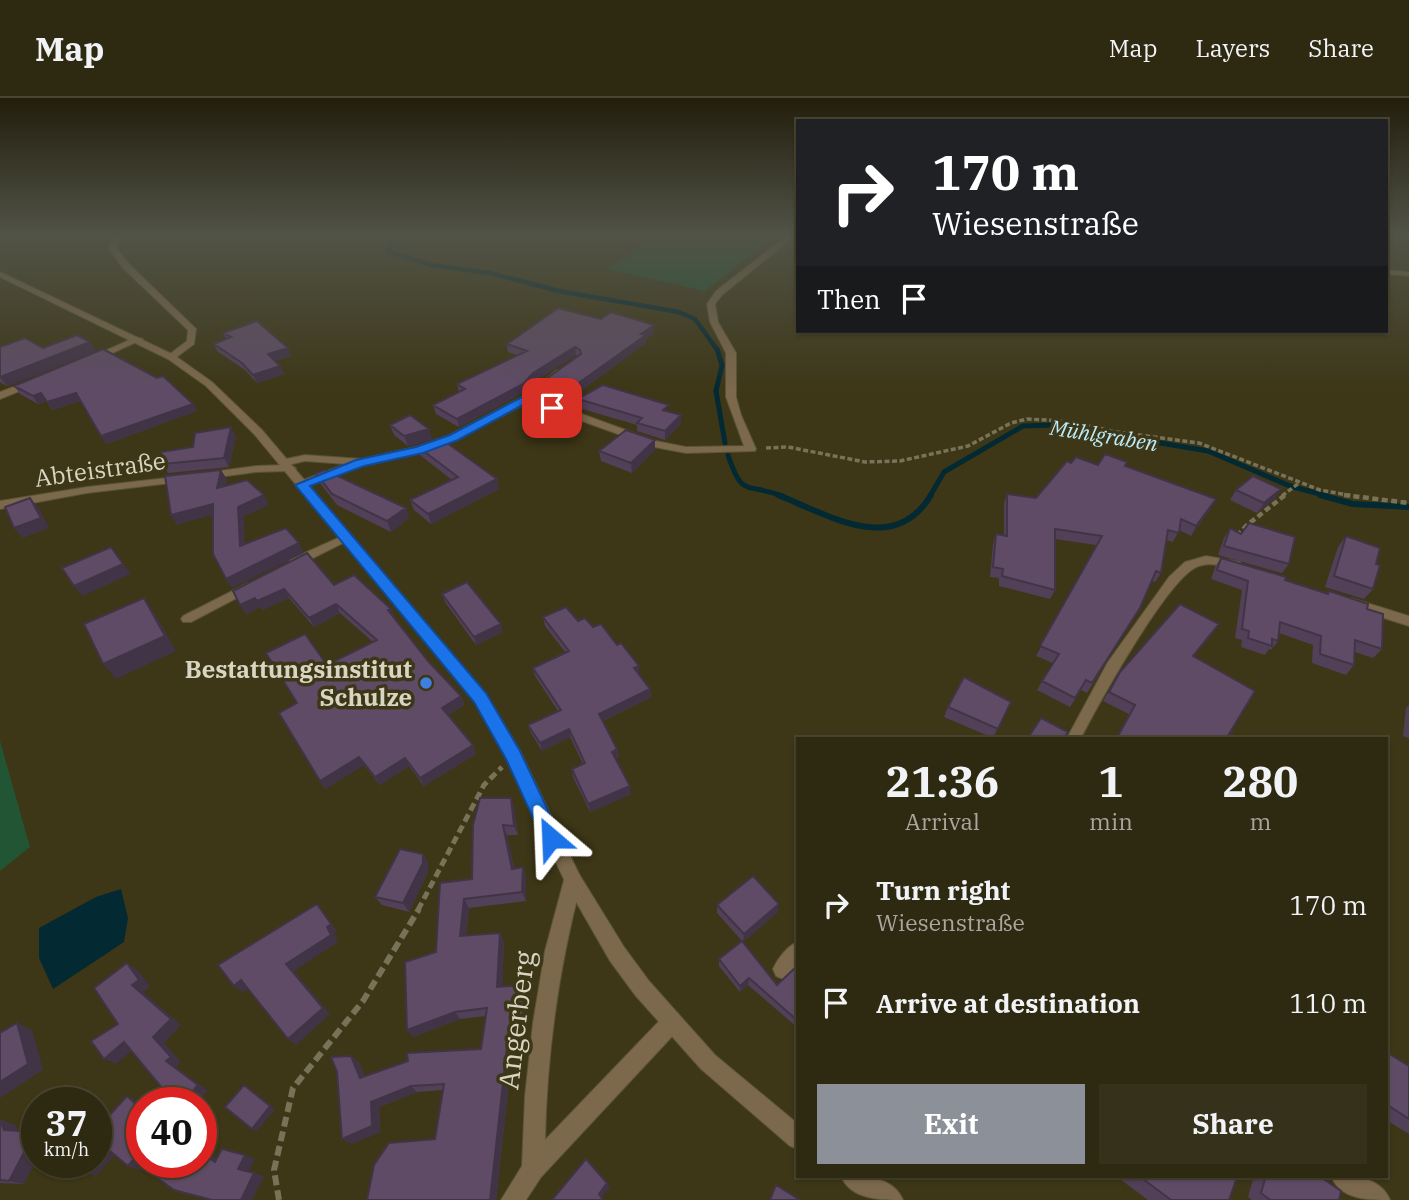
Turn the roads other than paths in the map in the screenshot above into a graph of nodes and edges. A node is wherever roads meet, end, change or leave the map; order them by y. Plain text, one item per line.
1 (27, 286) edge
2 (147, 286) edge
3 (727, 286) edge
4 (139, 339) junction
5 (171, 357) junction
6 (76, 365) edge
7 (566, 366) edge
8 (51, 375) edge
9 (0, 396) edge
10 (528, 398) junction
11 (360, 463) junction
12 (288, 465) junction
13 (302, 485) junction
14 (0, 505) edge
15 (345, 538) junction
16 (1246, 568) edge
17 (282, 569) edge
18 (258, 582) edge
19 (1338, 599) edge
20 (187, 619) dead end
21 (1409, 621) edge
22 (1074, 737) edge
23 (573, 880) junction
24 (796, 953) edge
25 (783, 969) dead end
26 (672, 1021) junction
27 (796, 1136) edge
28 (533, 1169) junction
29 (855, 1178) edge
30 (1345, 1178) edge
31 (879, 1192) edge
32 (512, 1200) edge
33 (1379, 1200) edge

1 - 4 street
2 - 5 street
3 - 10 street
4 - 5 street
4 - 6 street
5 - 12 street
7 - 10 street
8 - 9 street
10 - 11 street
11 - 12 street, Abteistraße
11 - 13 street
12 - 13 street
12 - 14 street, Abteistraße
13 - 15 street
15 - 17 lane
15 - 23 street
16 - 22 street
18 - 20 lane
19 - 21 street
23 - 26 street
23 - 28 street, Angerberg
24 - 25 street
26 - 27 street
26 - 28 street
28 - 32 street
29 - 31 street
30 - 33 street

